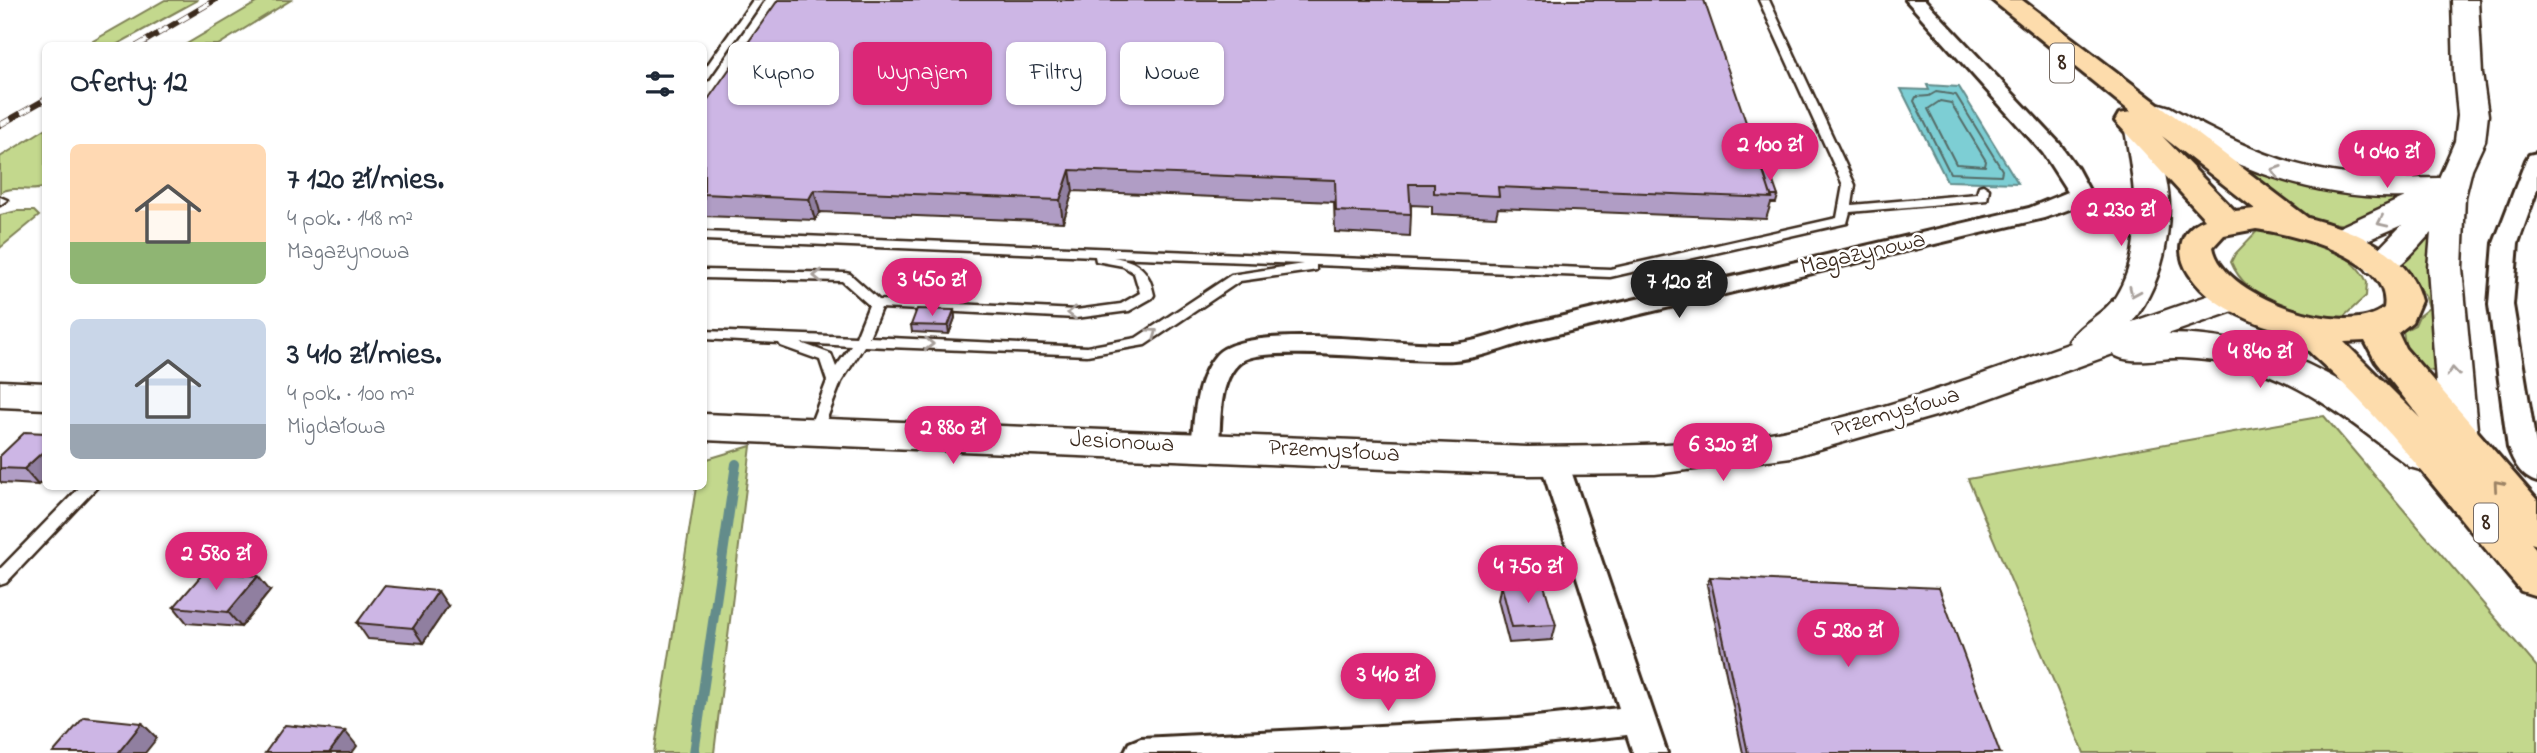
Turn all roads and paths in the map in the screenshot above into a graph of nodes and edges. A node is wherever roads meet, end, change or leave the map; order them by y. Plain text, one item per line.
1 (758, 0) edge
2 (1764, 0) edge
3 (1915, 0) edge
4 (1982, 0) edge
5 (2005, 0) edge
6 (2465, 0) edge
7 (707, 73) edge
8 (2140, 116) junction
9 (2537, 160) edge
10 (2449, 184) junction
11 (1983, 190) dead end
12 (1844, 209) junction
13 (2221, 223) junction
14 (2299, 226) junction
15 (707, 236) edge
16 (2339, 240) junction
17 (1057, 250) junction
18 (1365, 262) junction
19 (2380, 265) junction
20 (707, 274) edge
21 (2236, 298) junction
22 (876, 304) junction
23 (2300, 324) junction
24 (2377, 328) junction
25 (707, 335) edge
26 (772, 337) junction
27 (861, 341) junction
28 (2070, 354) junction
29 (834, 381) junction
30 (0, 394) edge
31 (42, 396) edge
32 (707, 427) edge
33 (815, 431) junction
34 (1205, 446) junction
35 (2448, 453) junction
36 (1554, 462) junction
37 (2537, 472) edge
38 (87, 490) edge
39 (2537, 529) edge
40 (0, 579) edge
41 (2537, 579) edge
42 (1639, 720) junction
43 (1141, 753) edge
44 (1650, 753) edge

1 - 7 lane
2 - 12 lane
3 - 34 street, Magazynowa
4 - 8 highway, 8
5 - 8 highway, 8
6 - 10 street
10 -> 8 street
8 - 13 highway, 8
8 - 14 highway, 8
8 -> 28 street
9 - 37 street
10 -> 16 main road
10 - 19 street
35 -> 10 street
11 - 12 lane
12 - 18 lane
13 - 14 highway, 8
13 - 21 highway, 8
14 - 16 highway, 8
15 - 17 lane
16 - 19 highway, 8
17 - 18 lane
17 -> 22 lane
27 -> 18 lane
19 - 24 highway, 8
22 -> 20 lane
21 - 23 highway, 8
21 - 28 street, Przemysłowa
22 - 27 lane
23 - 24 highway, 8
23 - 35 highway, 8
24 - 35 highway, 8
25 - 26 lane
26 - 27 lane
26 - 29 lane
27 - 29 lane
28 - 35 street
28 - 36 street, Przemysłowa
29 - 33 lane
30 - 31 street
32 - 33 street, Jesionowa
33 - 34 street, Jesionowa
34 - 36 street, Przemysłowa
39 -> 35 highway, 8
35 - 41 highway, 8
36 - 42 street
38 - 40 lane
42 - 43 street
42 - 44 street

